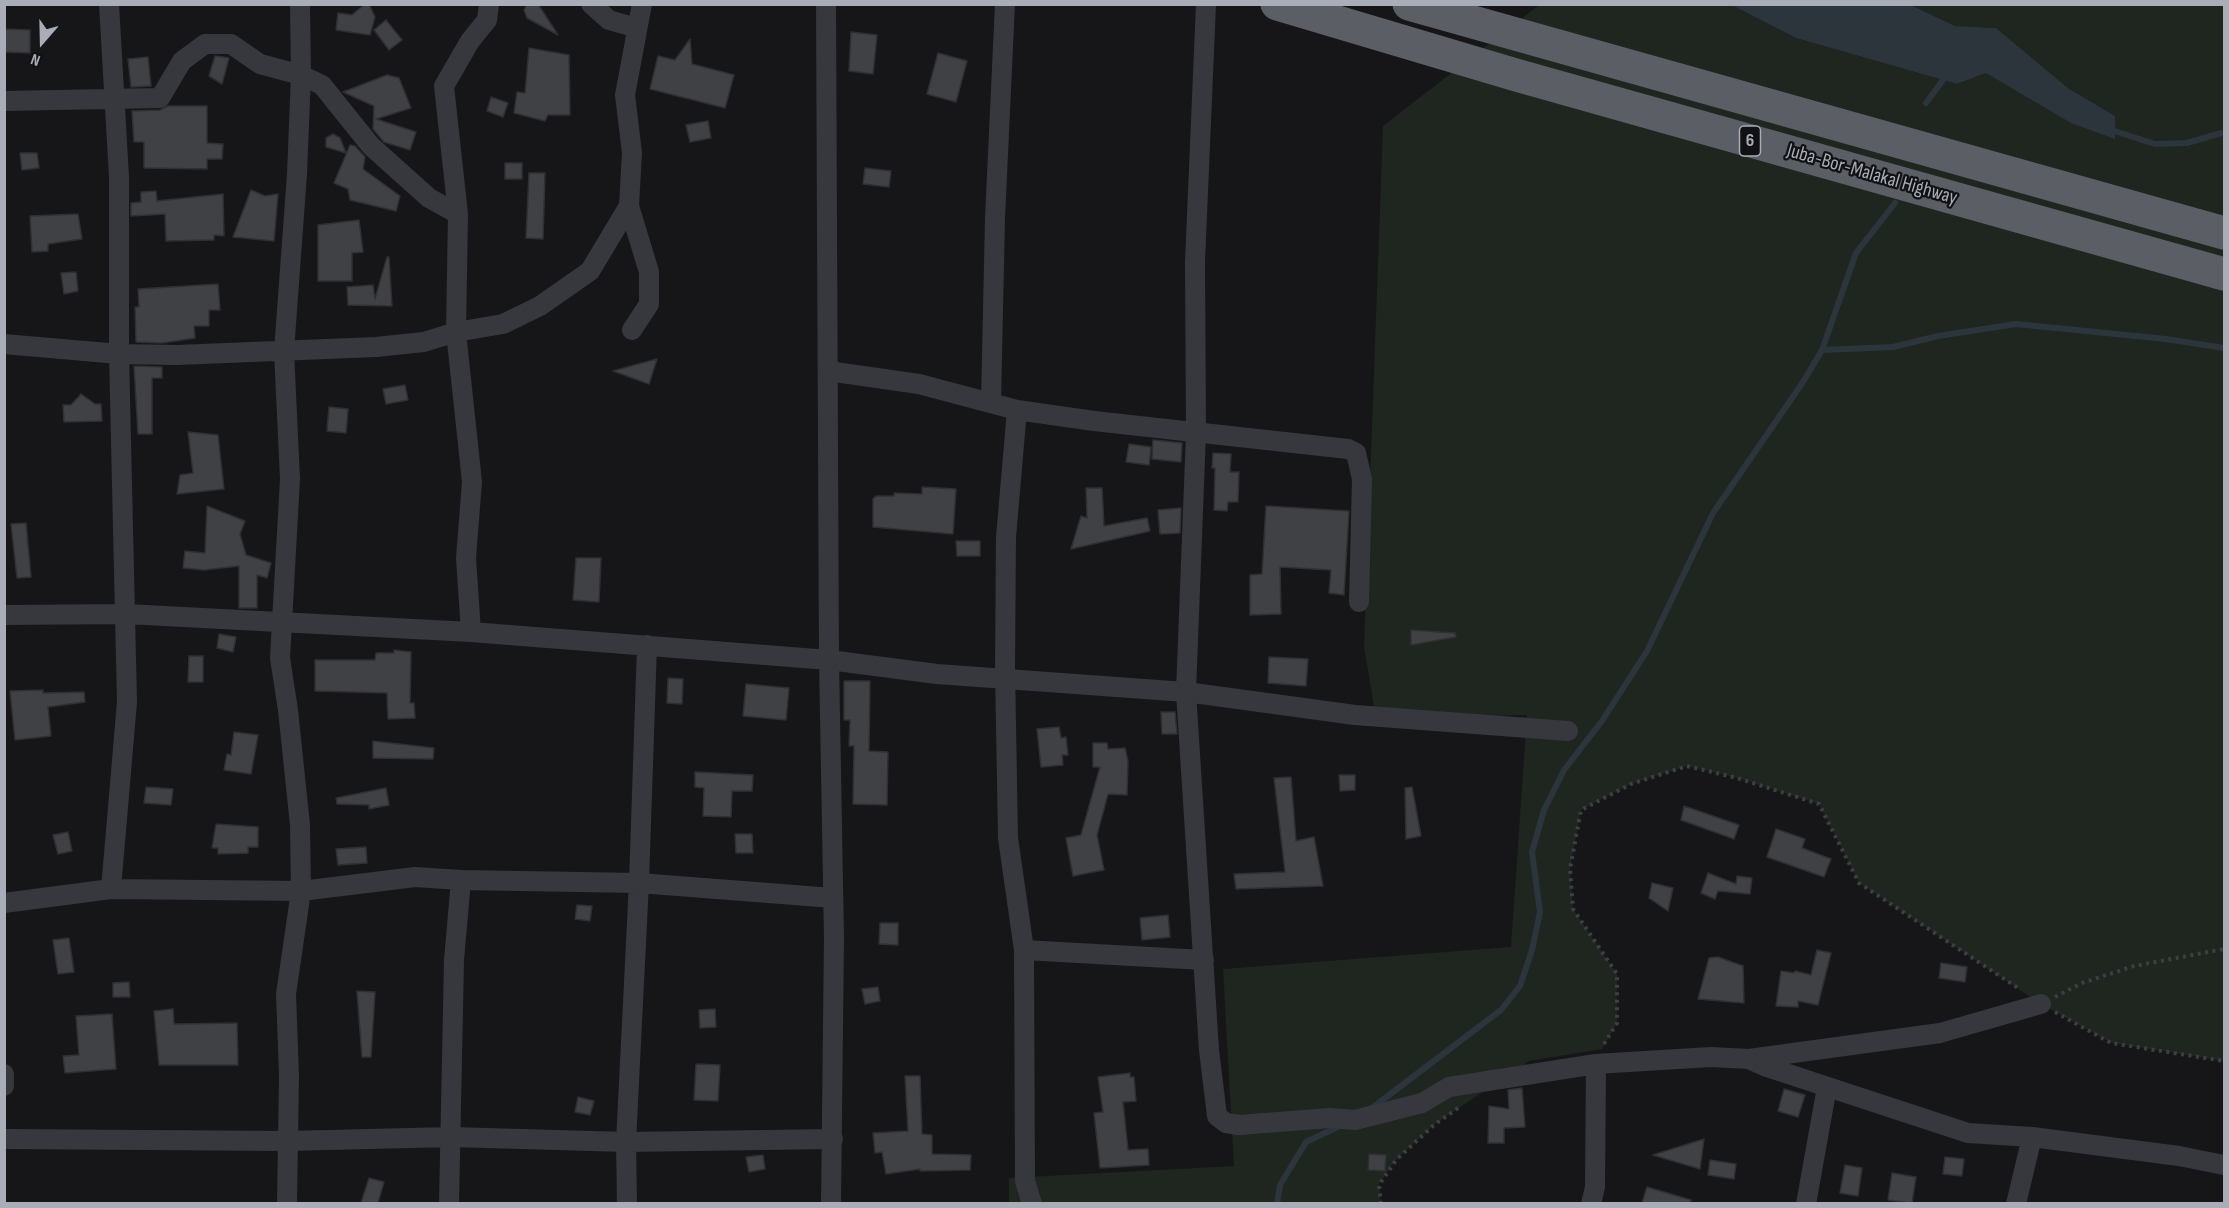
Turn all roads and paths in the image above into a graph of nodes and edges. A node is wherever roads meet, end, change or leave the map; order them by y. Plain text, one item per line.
1 (109, 4) edge
2 (300, 4) edge
3 (489, 4) edge
4 (591, 4) edge
5 (642, 4) edge
6 (826, 4) edge
7 (1005, 4) edge
8 (1206, 4) edge
9 (1277, 4) edge
10 (1409, 4) edge
11 (637, 28) junction
12 (301, 75) junction
13 (4, 101) edge
14 (116, 101) junction
15 (629, 206) junction
16 (458, 214) junction
17 (2224, 233) edge
18 (2224, 274) edge
19 (632, 330) dead end
20 (456, 332) junction
21 (4, 344) edge
22 (284, 351) junction
23 (119, 354) junction
24 (828, 371) junction
25 (991, 402) junction
26 (1017, 410) junction
27 (1196, 433) junction
28 (1359, 602) dead end
29 (126, 614) junction
30 (4, 615) edge
31 (280, 620) junction
32 (471, 632) junction
33 (647, 645) junction
34 (829, 660) junction
35 (1005, 679) junction
36 (1186, 692) junction
37 (1568, 731) dead end
38 (461, 880) junction
39 (639, 883) junction
40 (111, 889) junction
41 (301, 891) junction
42 (833, 898) junction
43 (4, 903) edge
44 (2224, 949) edge
45 (1024, 950) junction
46 (1204, 960) junction
47 (2041, 1004) junction
48 (1599, 1056) junction
49 (1749, 1059) junction
50 (2224, 1061) edge
51 (4, 1074) edge
52 (4, 1086) edge
53 (1827, 1087) junction
54 (1470, 1099) dead end
55 (452, 1137) junction
56 (2032, 1137) junction
57 (4, 1139) edge
58 (833, 1139) junction
59 (287, 1141) junction
60 (626, 1142) junction
61 (2224, 1165) edge
62 (287, 1203) edge
63 (449, 1203) edge
64 (627, 1203) edge
65 (831, 1203) edge
66 (1032, 1203) edge
67 (1382, 1203) edge
68 (1591, 1203) edge
69 (1806, 1203) edge
70 (2016, 1203) edge

1 - 14 street
2 - 12 street
3 - 16 street
4 - 11 street
5 - 11 street
6 - 24 street
7 - 25 street
8 - 27 street
9 - 18 highway, Juba-Bor-Malakal Highway / 6
10 - 17 highway, Juba-Bor-Malakal Highway / 6
11 - 15 street
12 - 14 street
12 - 16 street
12 - 22 street
13 - 14 street
14 - 23 street
15 - 19 street
15 - 20 street
16 - 20 street
20 - 22 street
20 - 32 street
21 - 23 street
22 - 23 street
22 - 31 street
23 - 29 street
24 - 25 street
24 - 34 street
25 - 26 street
26 - 27 street
26 - 35 street
27 - 28 street
27 - 36 street
29 - 30 street
29 - 31 street
29 - 40 street
31 - 32 street
31 - 41 street
32 - 33 street
33 - 34 street
33 - 39 street
34 - 35 street
34 - 42 street
35 - 36 street
35 - 45 street
36 - 37 street
36 - 46 street
38 - 39 street
38 - 41 street
38 - 55 street
39 - 42 street
39 - 60 street
40 - 41 street
40 - 43 street
41 - 59 street
42 - 58 street
44 - 47 path
45 - 46 street
45 - 66 street
46 - 48 street
47 - 48 path
47 - 49 street
47 - 50 path
48 - 49 street
48 - 68 street
49 - 53 street
51 - 52 street
53 - 56 street
53 - 69 street
54 - 67 path
55 - 59 street
55 - 60 street
55 - 63 street
56 - 61 street
56 - 70 street
57 - 59 street
58 - 60 street
58 - 65 street
59 - 62 street
60 - 64 street

